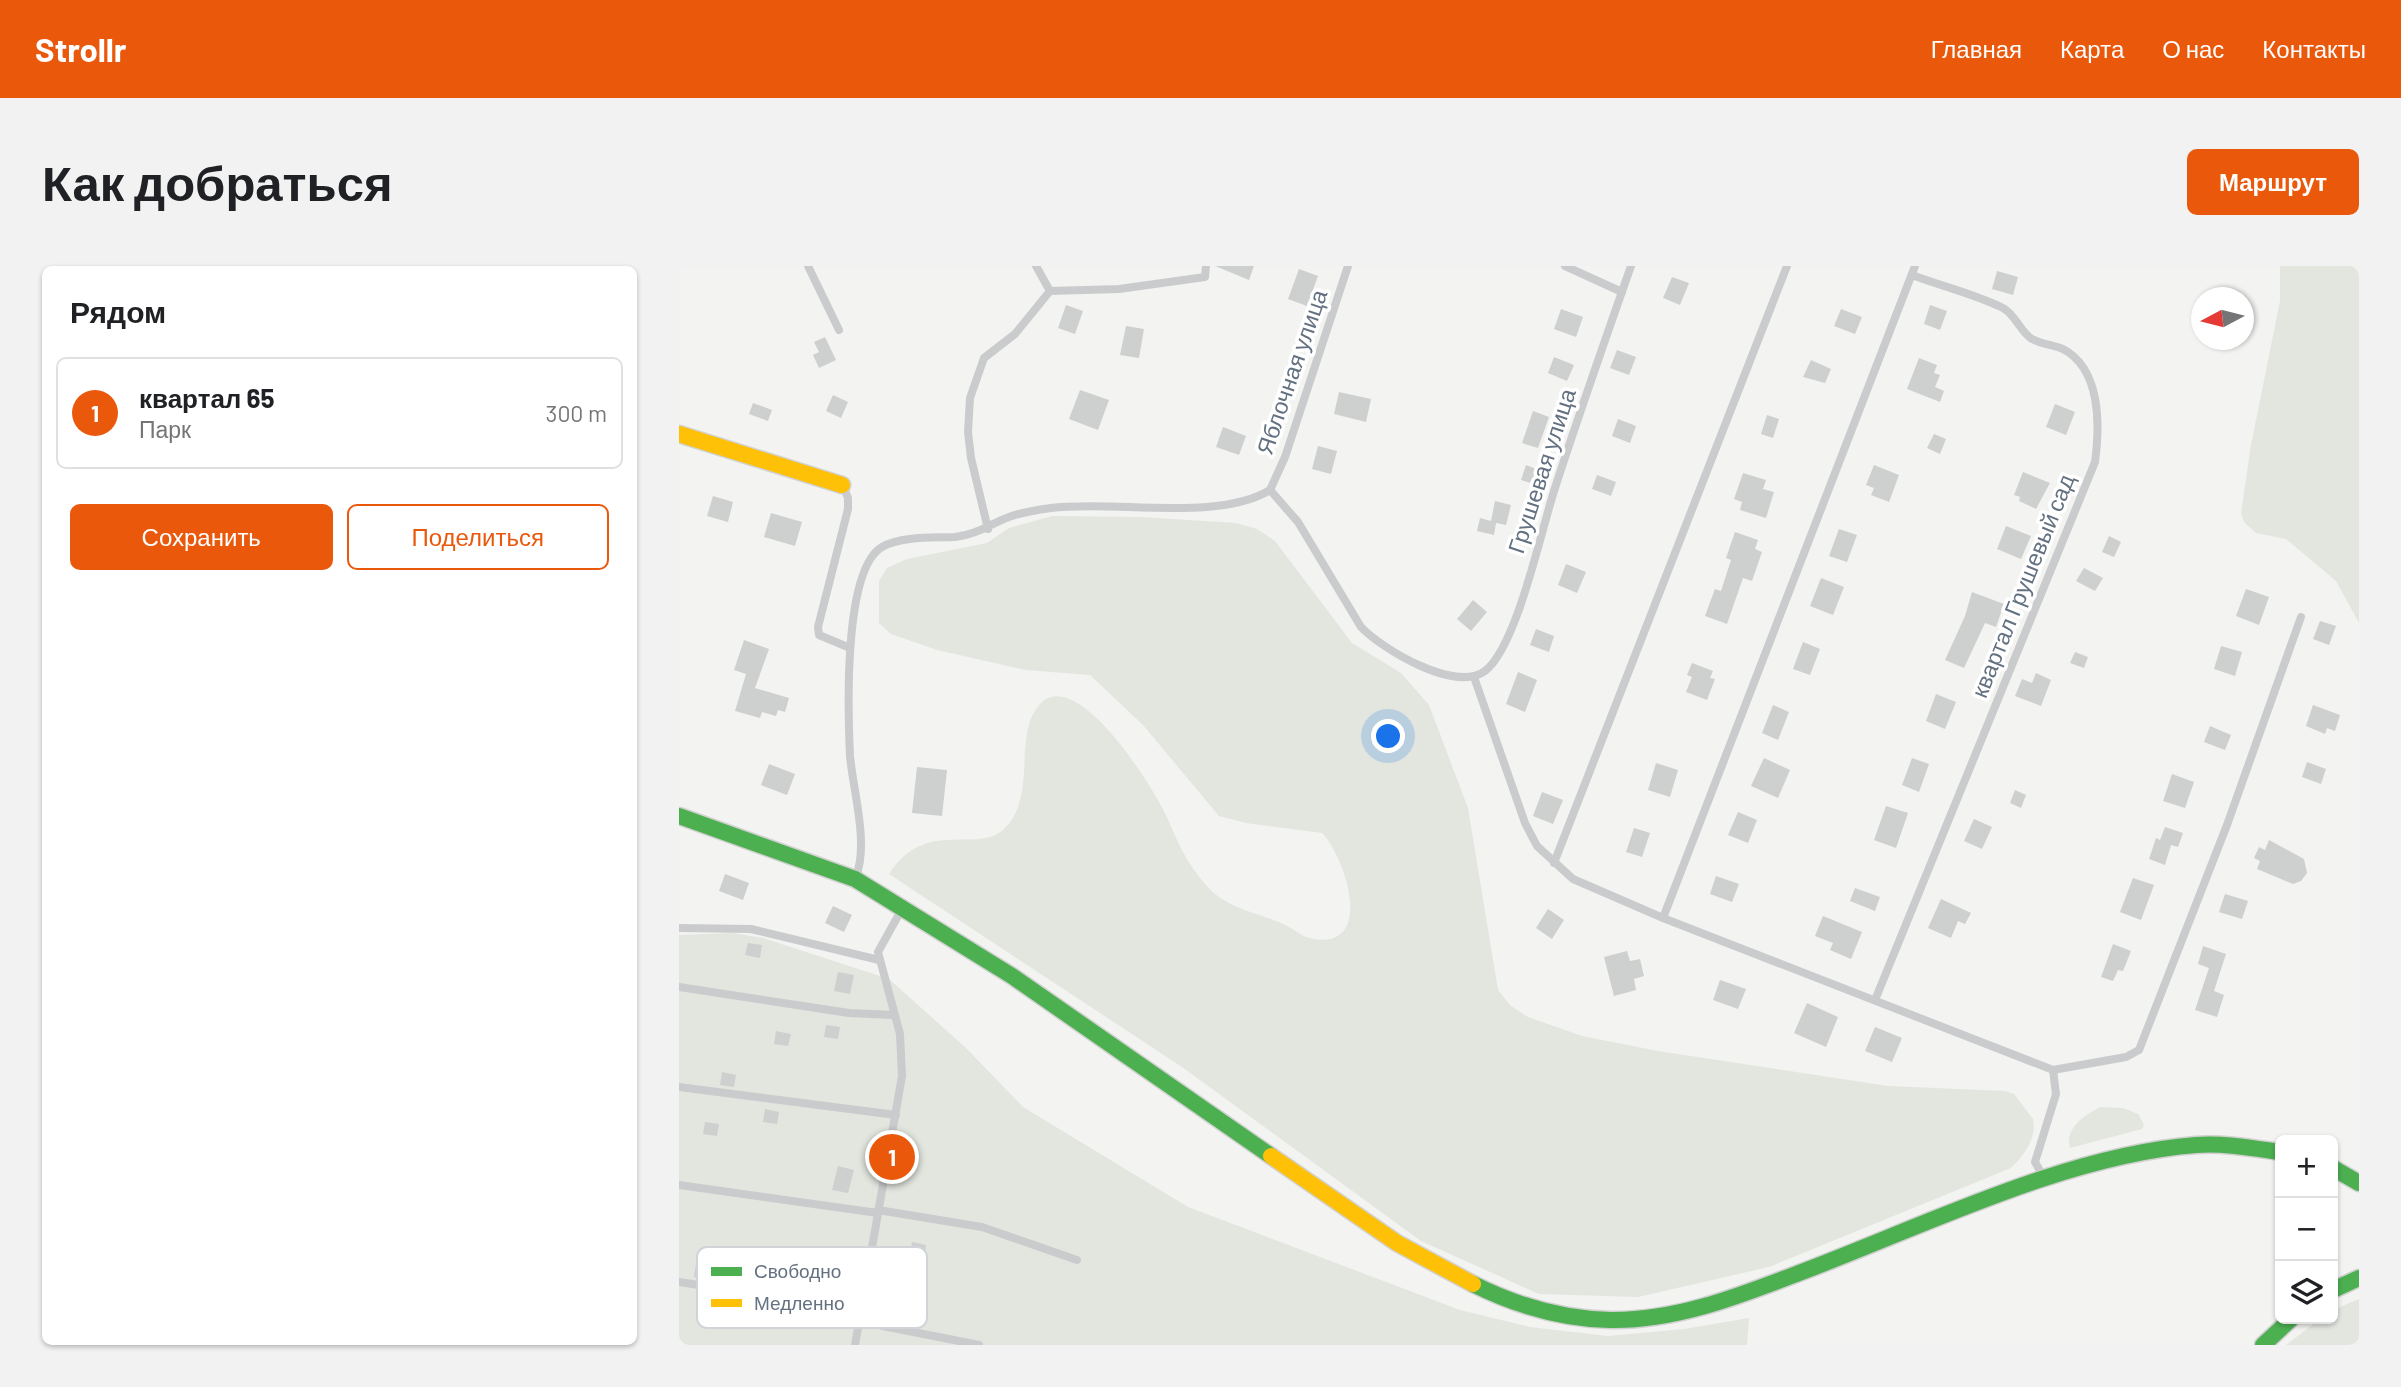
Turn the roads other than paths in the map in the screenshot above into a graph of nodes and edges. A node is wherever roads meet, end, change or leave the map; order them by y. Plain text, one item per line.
1 (808, 266) edge
2 (1036, 266) edge
3 (1206, 266) edge
4 (1348, 266) edge
5 (1565, 266) edge
6 (1631, 266) edge
7 (1787, 266) edge
8 (1913, 271) edge
9 (1050, 291) junction
10 (1622, 292) junction
11 (839, 330) dead end
12 (679, 434) edge
13 (842, 485) joint
14 (1270, 490) junction
15 (988, 529) junction
16 (2301, 617) dead end
17 (850, 648) junction
18 (1474, 677) junction
19 (679, 816) edge
20 (1554, 863) junction
21 (855, 879) junction
22 (903, 906) junction
23 (1663, 918) junction
24 (679, 928) edge
25 (879, 960) junction
26 (679, 986) edge
27 (1875, 1000) junction
28 (894, 1015) junction
29 (2053, 1070) junction
30 (679, 1087) edge
31 (896, 1115) junction
32 (2275, 1151) edge
33 (2338, 1171) edge
34 (2045, 1178) junction
35 (2359, 1183) edge
36 (679, 1185) edge
37 (878, 1211) junction
38 (872, 1247) edge
39 (1077, 1260) dead end
40 (2359, 1278) edge
41 (679, 1282) edge
42 (697, 1285) edge
43 (2338, 1288) edge
44 (2286, 1324) edge
45 (893, 1328) edge
46 (979, 1345) edge
47 (2263, 1345) edge

1 - 11 lane
2 - 9 lane
3 - 9 lane
4 - 14 lane, Яблочная улица
5 - 10 lane
6 - 10 lane, Грушевая улица
7 - 20 lane
8 - 23 lane, квартал Грушевый сад
8 - 27 lane, квартал Грушевый сад
9 - 15 lane
10 - 18 lane, Грушевая улица
12 - 13 street
13 - 17 lane
14 - 15 lane
14 - 18 lane
15 - 17 lane
16 - 29 lane
17 - 21 lane
18 - 20 lane
19 - 21 street
20 - 23 lane
21 - 22 street
22 - 25 lane
22 - 34 street
23 - 27 lane
24 - 25 lane
25 - 28 lane
26 - 28 lane
27 - 29 lane
28 - 31 lane
29 - 34 lane
30 - 31 lane
31 - 37 lane
32 - 34 street
33 - 35 street
36 - 37 lane
37 - 38 lane
37 - 39 lane
40 - 43 street
41 - 42 lane
44 - 47 street
45 - 46 lane

